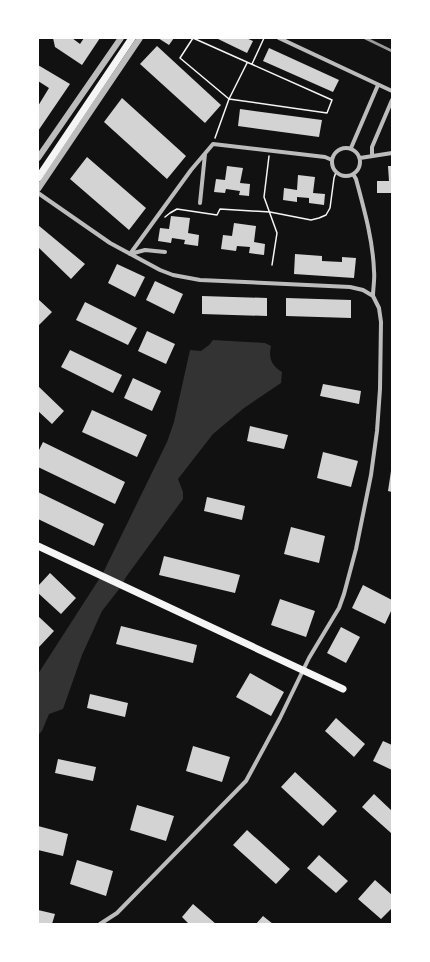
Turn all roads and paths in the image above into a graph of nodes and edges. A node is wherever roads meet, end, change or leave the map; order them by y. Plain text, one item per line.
1 (121, 38) edge
2 (127, 38) edge
3 (132, 38) edge
4 (140, 38) edge
5 (264, 38) edge
6 (279, 38) edge
7 (247, 62) junction
8 (252, 64) junction
9 (378, 85) junction
10 (392, 91) edge
11 (230, 99) junction
12 (392, 100) edge
13 (56, 132) junction
14 (70, 142) junction
15 (213, 144) junction
16 (351, 148) junction
17 (270, 150) junction
18 (392, 153) edge
19 (205, 154) junction
20 (372, 156) junction
21 (38, 158) edge
22 (360, 158) junction
23 (332, 160) junction
24 (38, 171) edge
25 (336, 172) junction
26 (353, 174) junction
27 (38, 178) edge
28 (38, 189) edge
29 (38, 193) edge
30 (200, 203) dead end
31 (270, 212) junction
32 (165, 217) dead end
33 (165, 252) dead end
34 (130, 254) junction
35 (272, 265) dead end
36 (373, 296) junction
37 (38, 546) edge
38 (304, 670) junction
39 (343, 689) dead end
40 (100, 924) edge

1 - 13 street
2 - 24 main road
3 - 27 main road
4 - 14 street
5 - 8 path
6 - 9 street
7 - 8 path
7 - 11 path
7 - 11 path
8 - 11 path
9 - 10 street
9 - 16 street
11 - 15 path
12 - 20 street
13 - 14 street
13 - 21 street
14 - 28 street
15 - 17 street
15 - 19 street
16 - 22 street
16 - 23 street
17 - 23 street
17 - 31 path
18 - 20 street
19 - 30 street
19 - 34 street
20 - 22 street
22 - 26 street
23 - 25 street
25 - 26 street
25 - 31 path
26 - 36 street
29 - 34 street
31 - 32 path
31 - 35 path
33 - 34 street
34 - 36 street
36 - 38 street
37 - 38 main road
38 - 39 main road
38 - 40 street

